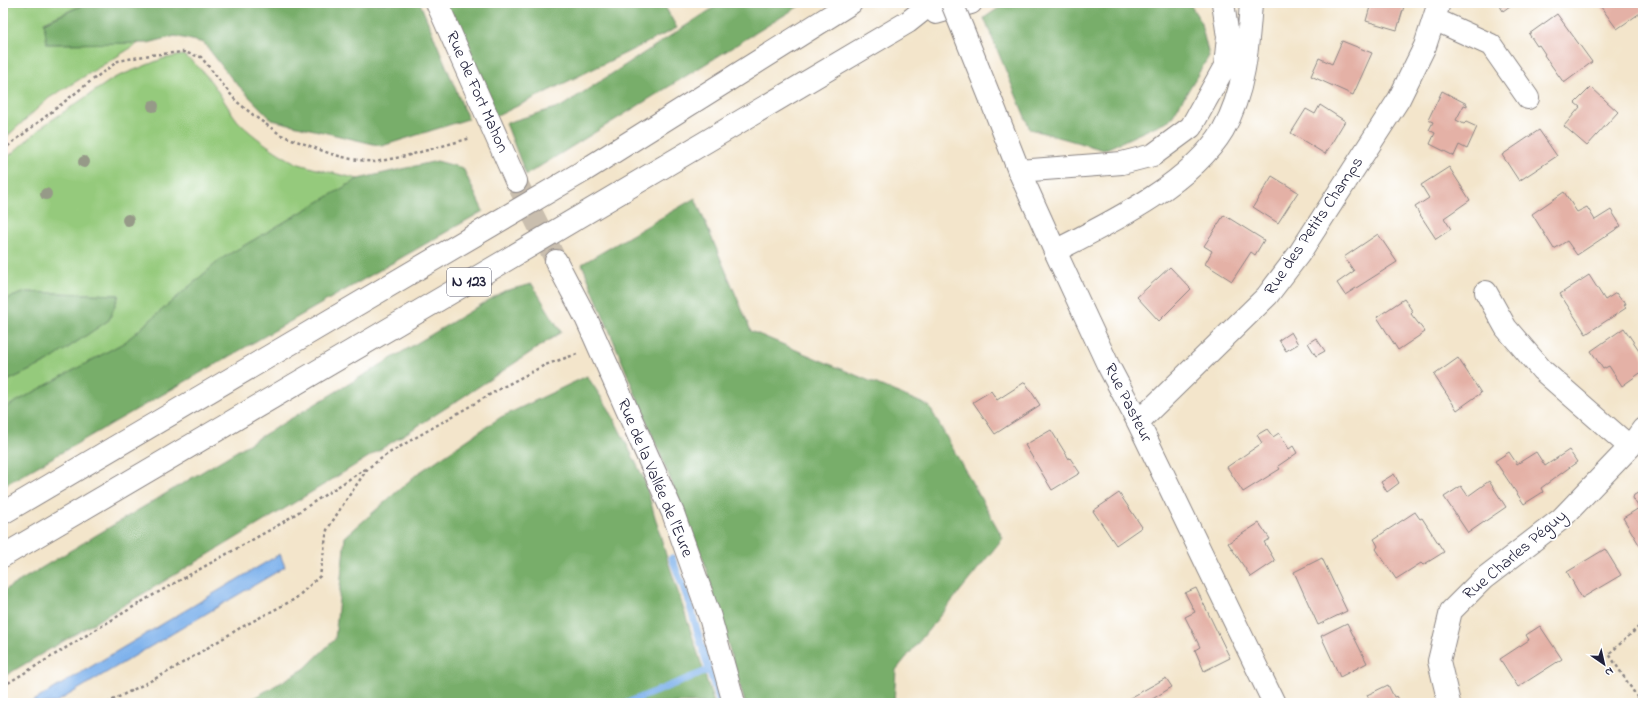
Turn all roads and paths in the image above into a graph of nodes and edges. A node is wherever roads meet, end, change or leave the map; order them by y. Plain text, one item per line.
1 (437, 3) edge
2 (851, 3) edge
3 (932, 3) edge
4 (952, 3) edge
5 (971, 3) edge
6 (1223, 3) edge
7 (1251, 3) edge
8 (1436, 11) edge
9 (908, 22) junction
10 (1528, 98) dead end
11 (475, 137) dead end
12 (3, 150) edge
13 (1019, 171) junction
14 (516, 181) tunnel mouth
15 (1055, 251) junction
16 (556, 260) tunnel mouth
17 (1486, 292) dead end
18 (601, 350) junction
19 (1138, 422) junction
20 (1643, 429) edge
21 (1630, 447) junction
22 (389, 453) junction
23 (3, 513) edge
24 (3, 556) edge
25 (1643, 623) edge
26 (3, 686) edge
27 (107, 703) edge
28 (734, 703) edge
29 (1274, 703) edge
30 (1449, 703) edge
31 (1641, 703) edge

1 - 14 main road, Rue de Fort Mahon
2 - 23 main road, N 123
3 - 9 main road, N 123
4 - 13 main road, Rue Pasteur, bridge
5 - 9 main road
6 - 13 main road
7 - 15 main road
8 - 10 main road, Rue des Petits Champs
8 - 19 main road, Rue des Petits Champs
9 - 24 main road, N 123
11 - 12 path
13 - 15 main road, Rue Pasteur
15 - 19 main road, Rue Pasteur
16 - 18 main road, Rue de la Vallée de l'Eure
17 - 21 main road
18 - 22 path
18 - 28 main road, Rue de la Vallée de l'Eure
19 - 29 main road, Rue Pasteur
20 - 21 main road, Rue Charles Péguy
21 - 30 main road, Rue Charles Péguy
22 - 26 path
22 - 27 path
25 - 31 path

